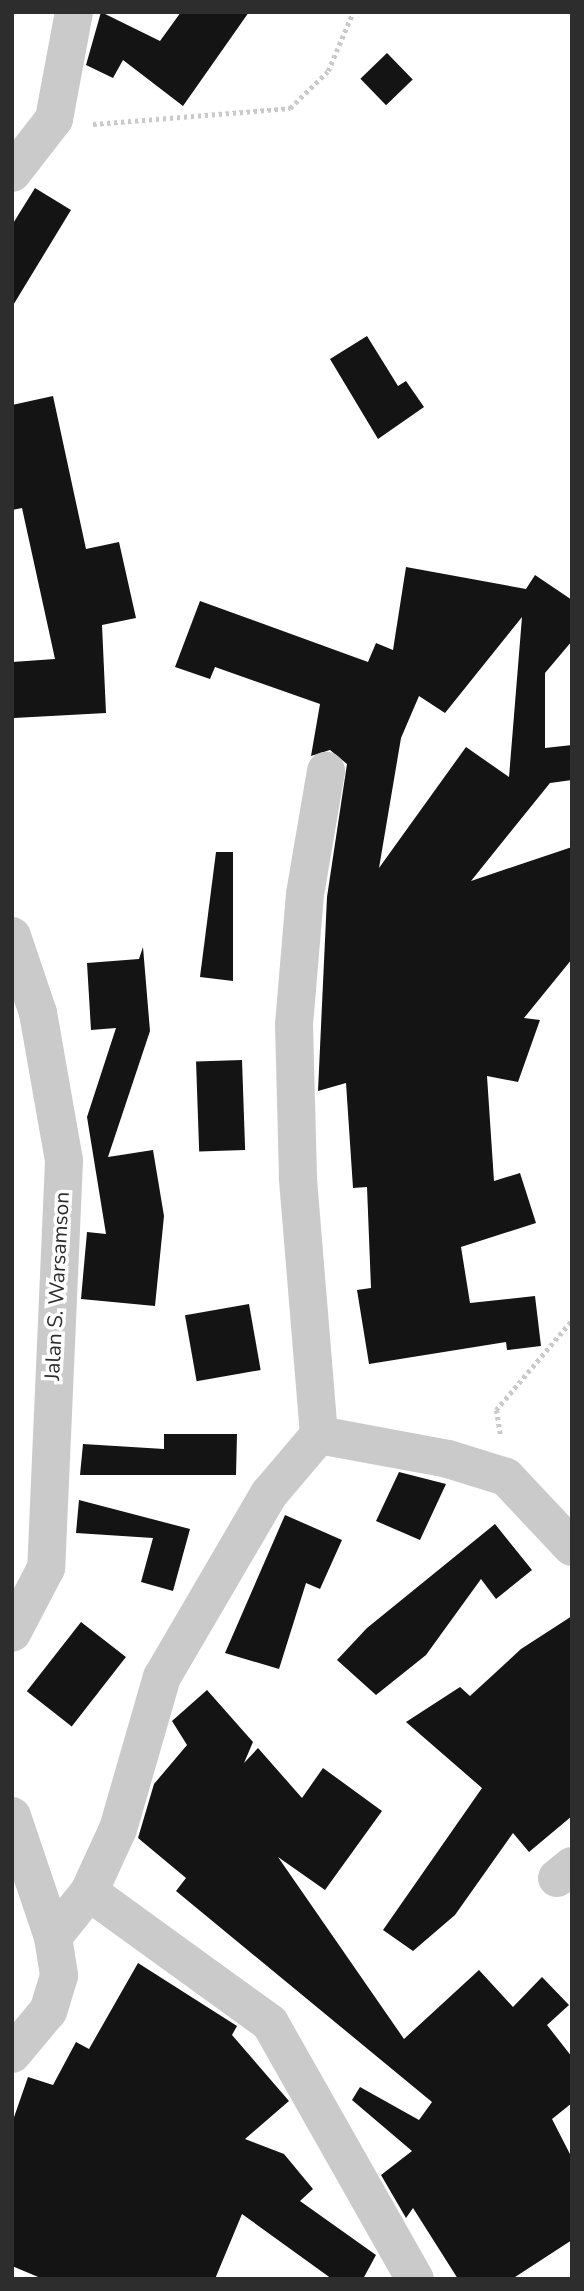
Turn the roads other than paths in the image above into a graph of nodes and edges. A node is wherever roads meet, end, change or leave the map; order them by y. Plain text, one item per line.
1 (74, 12) edge
2 (12, 173) edge
3 (326, 771) dead end
4 (12, 936) edge
5 (319, 1434) junction
6 (572, 1547) edge
7 (12, 1633) edge
8 (12, 1816) edge
9 (89, 1892) junction
10 (53, 1937) junction
11 (12, 2053) edge
12 (415, 2279) edge

1 - 2 street
3 - 5 street
4 - 7 street, Jalan S. Warsamson
5 - 6 street
5 - 9 street
8 - 10 street
9 - 10 street
9 - 12 street
10 - 11 street

